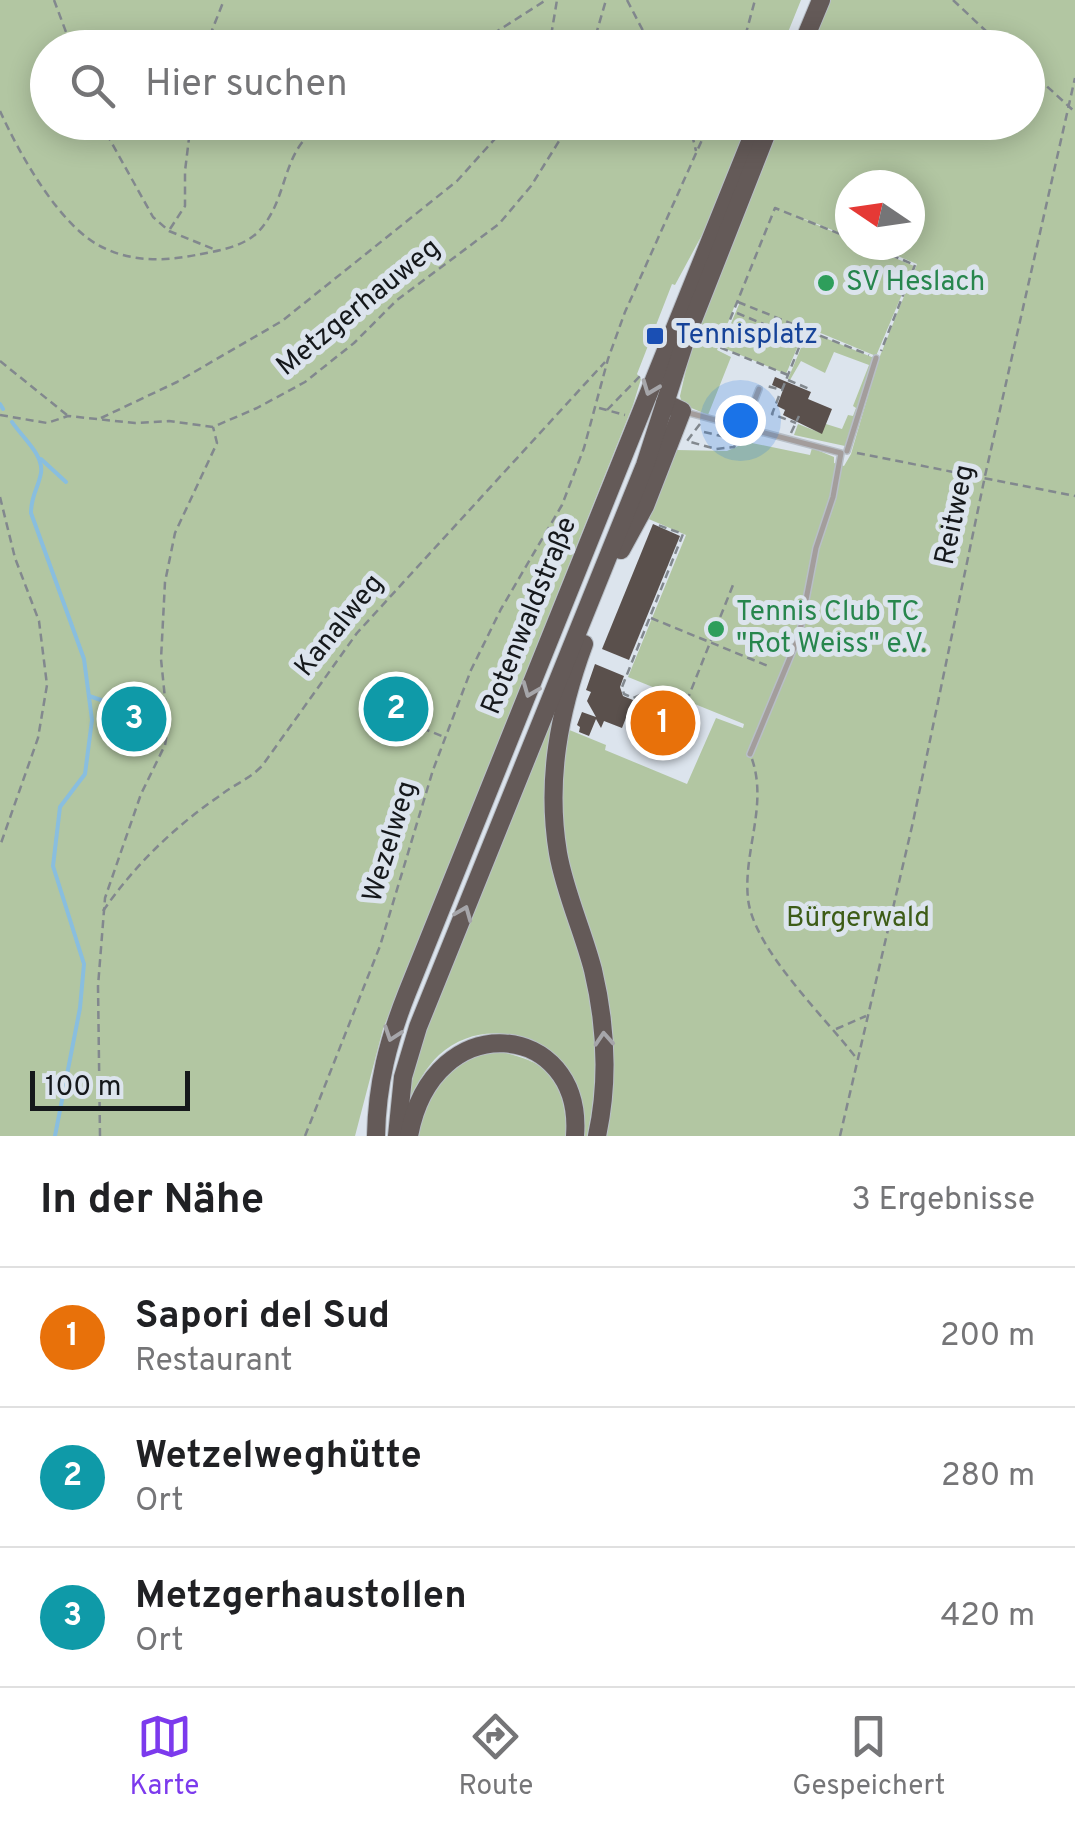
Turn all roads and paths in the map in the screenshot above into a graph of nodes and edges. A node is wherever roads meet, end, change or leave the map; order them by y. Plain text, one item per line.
1 (54, 0) edge
2 (224, 0) edge
3 (546, 0) edge
4 (556, 0) edge
5 (606, 0) edge
6 (627, 0) edge
7 (756, 0) edge
8 (810, 0) edge
9 (820, 0) edge
10 (953, 0) edge
11 (65, 30) edge
12 (213, 30) edge
13 (499, 30) edge
14 (551, 30) edge
15 (597, 30) edge
16 (643, 30) edge
17 (747, 30) edge
18 (798, 30) edge
19 (808, 30) edge
20 (985, 30) edge
21 (1075, 78) edge
22 (1045, 85) edge
23 (1068, 106) junction
24 (0, 111) edge
25 (1075, 112) edge
26 (110, 140) edge
27 (190, 140) edge
28 (304, 140) edge
29 (494, 140) edge
30 (560, 140) edge
31 (693, 140) edge
32 (702, 140) edge
33 (751, 140) edge
34 (764, 140) edge
35 (696, 152) junction
36 (169, 230) junction
37 (835, 232) edge
38 (217, 251) junction
39 (904, 260) edge
40 (738, 301) junction
41 (734, 312) junction
42 (806, 330) junction
43 (802, 340) junction
44 (876, 358) junction
45 (608, 359) junction
46 (0, 360) edge
47 (787, 377) junction
48 (637, 380) dead end
49 (762, 390) joint
50 (812, 390) dead end
51 (780, 393) junction
52 (673, 407) junction
53 (597, 408) junction
54 (607, 410) junction
55 (0, 415) edge
56 (68, 416) junction
57 (626, 416) dead end
58 (799, 416) dead end
59 (702, 418) junction
60 (98, 420) junction
61 (796, 423) junction
62 (213, 428) junction
63 (744, 430) junction
64 (704, 432) dead end
65 (789, 438) junction
66 (740, 440) junction
67 (847, 451) joint
68 (985, 476) junction
69 (1075, 496) edge
70 (0, 497) edge
71 (626, 511) junction
72 (655, 524) dead end
73 (621, 550) junction
74 (733, 585) dead end
75 (650, 618) junction
76 (710, 642) junction
77 (768, 666) dead end
78 (653, 696) junction
79 (667, 702) junction
80 (632, 706) dead end
81 (137, 708) dead end
82 (166, 708) junction
83 (684, 708) junction
84 (647, 712) junction
85 (664, 712) dead end
86 (680, 718) dead end
87 (422, 728) dead end
88 (445, 738) junction
89 (634, 743) dead end
90 (750, 754) joint
91 (0, 846) edge
92 (103, 912) junction
93 (866, 1016) junction
94 (835, 1030) junction
95 (858, 1060) junction
96 (378, 1086) junction
97 (100, 1136) edge
98 (304, 1136) edge
99 (363, 1136) edge
100 (376, 1136) edge
101 (397, 1136) edge
102 (409, 1136) edge
103 (575, 1136) edge
104 (596, 1136) edge
105 (840, 1136) edge

1 - 11 path
2 - 12 path
3 - 13 path
4 - 14 path
5 - 15 path
6 - 16 path
7 - 17 path
8 - 18 highway
9 - 19 highway
10 - 20 path
21 - 23 path, Reitweg
22 - 23 path
23 - 25 path
23 - 68 path, Reitweg
24 - 38 path
26 - 36 path
27 - 36 path
28 - 38 path
29 - 60 path
30 - 62 path, Metzgerhauweg
31 - 35 path
32 - 35 path, Wezelweg
33 -> 96 highway, Rotenwaldstraße
34 - 52 highway, Rotenwaldstraße
35 - 45 path, Wezelweg
36 - 38 path
37 - 40 path
39 - 44 path
40 - 41 path
40 - 42 path
41 - 43 path
41 - 47 path
42 - 43 path
42 - 44 path
43 - 47 path
44 - 67 lane
45 - 53 path, Wezelweg
45 - 92 path, Kanalweg
46 - 56 path
47 - 50 path
47 - 51 path
48 - 54 path
49 - 51 path
49 - 63 lane
51 - 61 path
52 - 59 lane
52 - 71 highway, Rotenwaldstraße
52 - 73 highway, Rotenwaldstraße
53 - 54 path
53 - 88 path, Wezelweg
54 - 57 path
55 - 56 path
56 - 60 path
58 - 61 path
59 - 63 lane
59 - 66 path
60 - 62 path
61 - 65 path
62 - 82 path
63 - 65 lane
63 - 66 path
64 - 66 path
65 - 90 lane
67 - 68 path
68 - 69 path
68 - 93 path, Reitweg
70 - 91 path
71 - 73 highway
101 -> 71 highway, Rotenwaldstraße
72 - 75 path
104 -> 73 highway
74 - 76 path
75 - 76 path
75 - 78 path
76 - 77 path
76 - 83 path
78 - 79 path
78 - 84 path
79 - 83 path
79 - 85 path
80 - 84 path
81 - 82 path
82 - 92 path
83 - 86 path
84 - 89 path
87 - 88 path
88 - 98 path, Wezelweg
90 - 94 path
92 - 97 path
93 - 94 path
93 - 95 path, Reitweg
94 - 95 path
95 - 105 path, Reitweg
96 - 99 highway
96 - 100 highway, Rotenwaldstraße
102 - 103 highway

